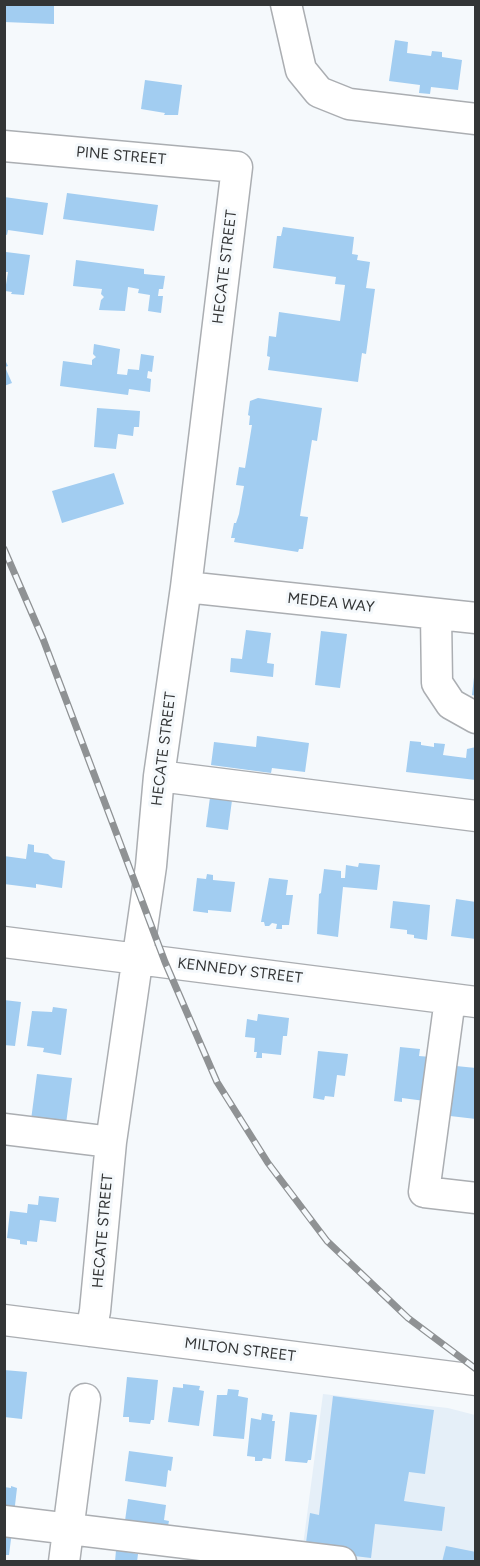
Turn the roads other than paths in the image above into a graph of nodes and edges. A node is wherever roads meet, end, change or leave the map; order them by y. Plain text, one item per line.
1 (286, 4) edge
2 (473, 115) edge
3 (4, 146) edge
4 (237, 167) joint
5 (186, 587) junction
6 (436, 615) junction
7 (476, 618) edge
8 (476, 718) edge
9 (159, 776) junction
10 (476, 816) edge
11 (4, 942) edge
12 (138, 959) junction
13 (463, 1000) edge
14 (4, 1129) edge
15 (111, 1142) junction
16 (476, 1198) edge
17 (4, 1320) edge
18 (91, 1331) junction
19 (476, 1380) edge
20 (85, 1399) dead end
21 (4, 1521) edge
22 (69, 1529) junction
23 (64, 1562) edge
24 (341, 1562) edge

1 - 2 street
3 - 4 street, PINE STREET
4 - 5 street, HECATE STREET
5 - 6 street, MEDEA WAY
5 - 9 street, HECATE STREET
6 - 7 street, MEDEA WAY
6 - 8 street
9 - 10 street
9 - 12 street, HECATE STREET
11 - 12 street, KENNEDY STREET
12 - 13 street, KENNEDY STREET
12 - 15 street, HECATE STREET
13 - 16 street
14 - 15 street
15 - 18 street, HECATE STREET
17 - 18 street, MILTON STREET
18 - 19 street, MILTON STREET
20 - 22 street
21 - 22 street
22 - 23 street
22 - 24 street

